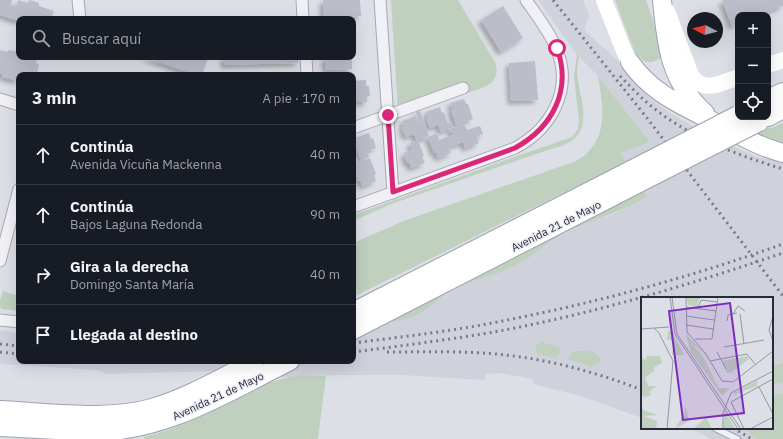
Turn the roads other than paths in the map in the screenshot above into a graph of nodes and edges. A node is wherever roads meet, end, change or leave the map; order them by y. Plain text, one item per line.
1 (78, 0) edge
2 (302, 0) edge
3 (380, 0) edge
4 (526, 0) edge
5 (604, 0) edge
6 (662, 0) edge
7 (80, 16) edge
8 (303, 16) edge
9 (306, 60) edge
10 (783, 60) edge
11 (630, 62) joint
12 (771, 64) edge
13 (307, 72) edge
14 (735, 78) edge
15 (463, 88) dead end
16 (783, 92) edge
17 (771, 98) edge
18 (0, 99) edge
19 (16, 104) edge
20 (783, 109) edge
21 (388, 115) junction
22 (771, 116) edge
23 (735, 117) edge
24 (763, 120) edge
25 (717, 123) junction
26 (356, 127) edge
27 (783, 153) edge
28 (635, 177) junction
29 (393, 192) junction
30 (16, 198) edge
31 (356, 206) edge
32 (4, 232) edge
33 (0, 260) edge
34 (356, 311) edge
35 (0, 320) edge
36 (16, 322) edge
37 (361, 326) edge
38 (276, 364) edge
39 (258, 368) edge
40 (0, 410) edge
41 (0, 427) edge
42 (717, 429) edge
43 (123, 434) edge
44 (100, 435) edge
45 (737, 439) edge

1 - 7 street
2 - 8 street
3 - 21 street
4 - 29 street
5 - 11 main road
6 - 14 main road
6 - 25 main road
9 - 13 street
10 - 12 main road
11 - 25 main road
15 - 21 street
16 - 17 main road
18 - 19 street
20 - 22 main road, Avenida 21 de Mayo
21 - 26 street
21 - 29 street
23 - 28 main road, Avenida 21 de Mayo, bridge
24 - 28 main road, Avenida 21 de Mayo, bridge
25 - 27 main road
28 - 34 main road, Avenida 21 de Mayo
28 - 37 main road, Avenida 21 de Mayo
29 - 31 street
30 - 32 street
32 - 33 street
35 - 36 street
38 - 39 main road, Avenida 21 de Mayo
39 - 40 main road, Avenida 21 de Mayo
39 - 43 main road, Avenida 21 de Mayo
41 - 44 main road, Avenida 21 de Mayo
42 - 45 lane
43 - 44 main road, Avenida 21 de Mayo

